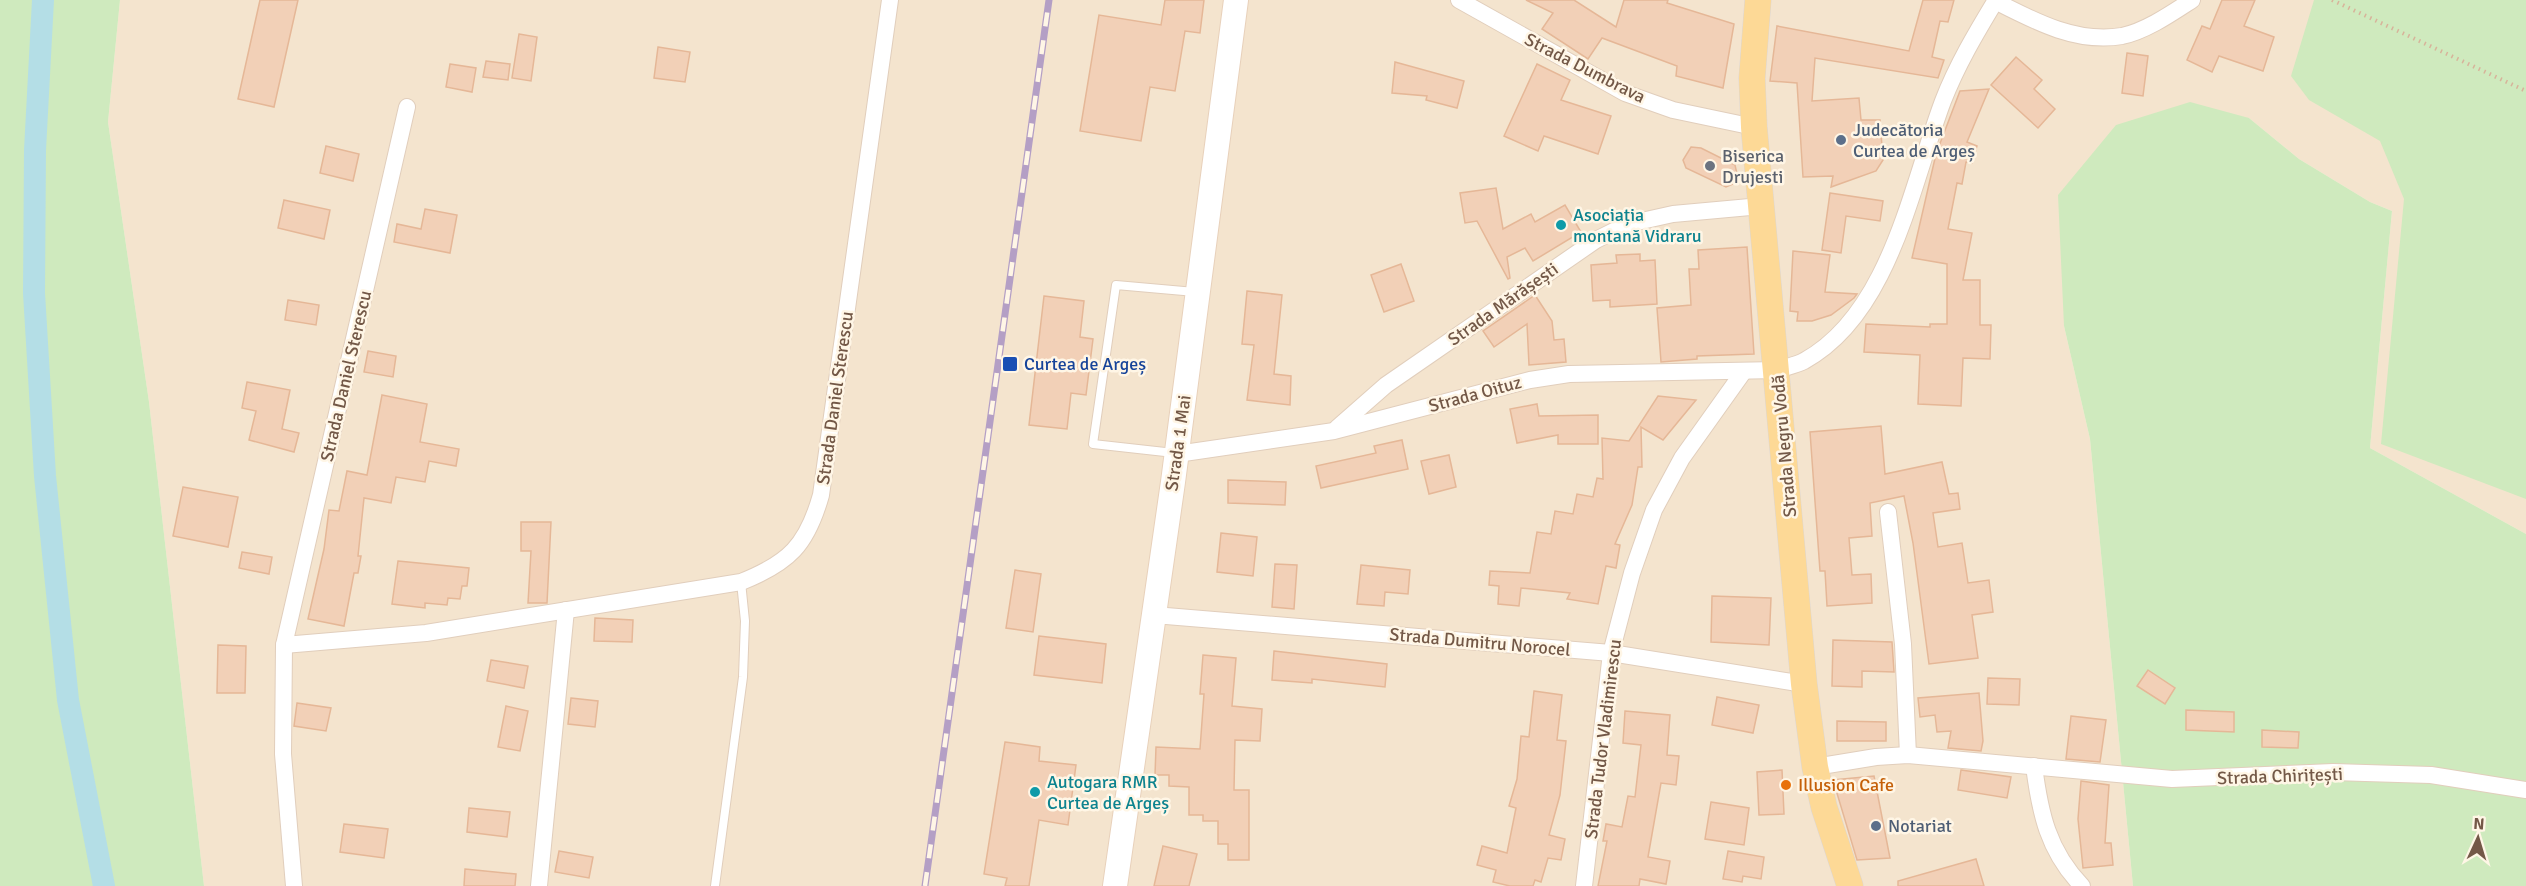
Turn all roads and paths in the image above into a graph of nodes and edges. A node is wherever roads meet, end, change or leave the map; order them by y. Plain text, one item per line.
1 (890, 0) edge
2 (1236, 0) edge
3 (1459, 0) edge
4 (1758, 0) edge
5 (1995, 0) edge
6 (2192, 0) edge
7 (2332, 0) edge
8 (2526, 91) edge
9 (407, 107) dead end
10 (1754, 127) junction
11 (1761, 206) junction
12 (1198, 292) junction
13 (1778, 370) junction
14 (1744, 371) junction
15 (1386, 385) junction
16 (1403, 413) junction
17 (1334, 431) junction
18 (1177, 454) junction
19 (1888, 512) dead end
20 (741, 582) junction
21 (566, 610) junction
22 (1154, 615) junction
23 (284, 645) junction
24 (1611, 653) junction
25 (1804, 684) junction
26 (1908, 755) junction
27 (2034, 766) junction
28 (1815, 767) junction
29 (2526, 790) edge
30 (294, 886) edge
31 (538, 886) edge
32 (715, 886) edge
33 (1115, 886) edge
34 (1584, 886) edge
35 (1850, 886) edge
36 (2082, 886) edge

1 - 20 street, Strada Daniel Sterescu
2 - 12 main road, Strada 1 Mai
3 - 10 street, Strada Dumbrava
4 - 10 main road, Strada Negru Vodă
5 - 6 street
5 - 13 street, Strada Oituz
7 - 8 path
9 - 23 street, Strada Daniel Sterescu
10 - 11 main road, Strada Negru Vodă
11 - 13 main road, Strada Negru Vodă
11 - 15 street, Strada Mărășești
12 - 18 main road, Strada 1 Mai
12 - 18 lane
13 - 14 street, Strada Oituz
13 - 25 main road, Strada Negru Vodă
14 - 16 street, Strada Oituz
14 - 24 street, Strada Tudor Vladimirescu
15 - 16 street
15 - 17 street, Strada Mărășești
16 - 17 street, Strada Oituz
17 - 18 street, Strada Oituz
18 - 22 main road, Strada 1 Mai
19 - 26 street
20 - 21 street, Strada Daniel Sterescu
20 - 32 lane
21 - 23 street, Strada Daniel Sterescu
21 - 31 street
22 - 24 street, Strada Dumitru Norocel
22 - 33 main road, Strada 1 Mai
23 - 30 street, Strada Daniel Sterescu
24 - 25 street, Strada Dumitru Norocel
24 - 34 street, Strada Tudor Vladimirescu
25 - 28 main road, Strada Negru Vodă
26 - 27 street, Strada Chirițești
26 - 28 street, Strada Chirițești
27 - 29 street, Strada Chirițești
27 - 36 street
28 - 35 main road, Strada Negru Vodă

